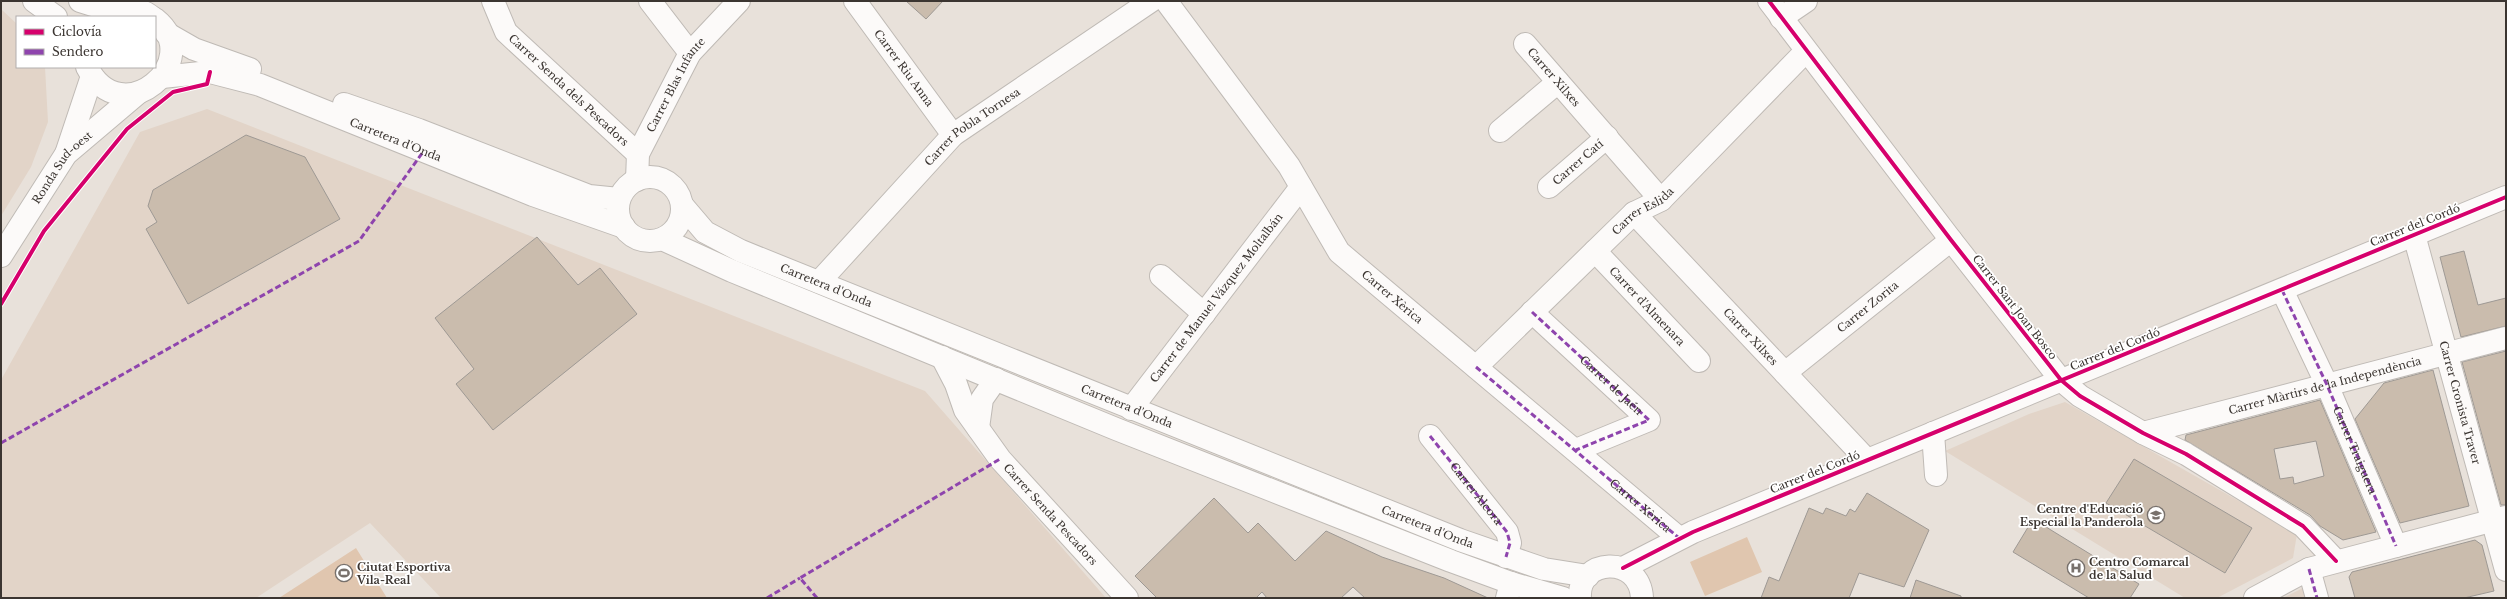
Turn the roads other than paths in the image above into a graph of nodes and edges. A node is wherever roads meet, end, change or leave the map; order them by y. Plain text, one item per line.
1 (34, 1) edge
2 (80, 1) edge
3 (492, 1) edge
4 (650, 1) edge
5 (739, 1) edge
6 (855, 1) edge
7 (1151, 1) edge
8 (1166, 1) edge
9 (1806, 1) edge
10 (1775, 9) edge
11 (107, 14) edge
12 (55, 16) edge
13 (151, 16) edge
14 (156, 18) edge
15 (156, 20) edge
16 (1525, 44) dead end
17 (1806, 51) junction
18 (690, 53) junction
19 (90, 71) edge
20 (162, 77) junction
21 (1558, 82) junction
22 (138, 93) junction
23 (1500, 130) dead end
24 (953, 135) junction
25 (1607, 137) junction
26 (66, 154) junction
27 (638, 154) junction
28 (637, 180) junction
29 (1301, 187) junction
30 (1549, 188) dead end
31 (2506, 197) edge
32 (620, 199) junction
33 (1661, 200) junction
34 (682, 205) junction
35 (1634, 213) junction
36 (624, 227) junction
37 (2414, 235) junction
38 (662, 239) junction
39 (1950, 240) junction
40 (1595, 251) junction
41 (1, 256) edge
42 (1161, 276) dead end
43 (818, 282) junction
44 (2282, 290) junction
45 (1532, 312) junction
46 (1204, 314) junction
47 (2506, 338) edge
48 (2446, 353) junction
49 (942, 357) junction
50 (1700, 361) dead end
51 (1476, 366) junction
52 (1785, 372) junction
53 (996, 379) junction
54 (2061, 380) junction
55 (2327, 385) junction
56 (1131, 409) junction
57 (978, 428) junction
58 (1933, 433) junction
59 (2143, 433) junction
60 (1430, 436) dead end
61 (1576, 450) junction
62 (1867, 460) junction
63 (1936, 475) dead end
64 (2499, 519) edge
65 (1679, 538) junction
66 (2396, 546) junction
67 (1506, 557) junction
68 (2336, 561) junction
69 (1623, 568) junction
70 (2309, 569) junction
71 (2506, 570) edge
72 (1588, 576) junction
73 (1509, 591) edge
74 (1127, 598) edge
75 (1563, 598) edge
76 (1580, 598) edge
77 (1642, 598) edge
78 (2255, 598) edge
79 (2317, 598) edge

1 - 12 street
2 - 11 street
3 - 27 street, Carrer Senda dels Pescadors
4 - 18 street
5 - 18 street, Carrer Blas Infante
6 - 24 street, Carrer Riu Anna
7 - 24 street, Carrer Pobla Tornesa
8 - 29 street, Carrer Xèrica
9 - 10 street
10 - 17 street, Carrer Sant Joan Bosco
11 - 13 street, Carretera d'Onda
14 - 32 street, Carretera d'Onda
15 - 20 street
16 - 21 street, Carrer Xilxes
17 - 33 street, Carrer Eslida
17 - 39 street, Carrer Sant Joan Bosco
18 - 27 street, Carrer Blas Infante
19 - 22 street
19 - 26 street, Ronda Sud-oest
20 - 22 street, Ronda Sud-oest
20 - 36 street, Carretera d'Onda
21 - 23 street
21 - 25 street, Carrer Xilxes
22 - 26 street, Ronda Sud-oest
24 - 43 street, Carrer Pobla Tornesa
25 - 30 street, Carrer Catí
25 - 33 street, Carrer Xilxes
26 - 41 street, Ronda Sud-oest
27 - 28 street, Carrer Blas Infante
28 - 32 street
28 - 34 street
29 - 46 street, Carrer de Manuel Vázquez Moltalbán
29 - 51 street, Carrer Xèrica
31 - 37 street, Carrer del Cordó
32 - 36 street
33 - 35 street, Carrer Eslida
34 - 38 street
34 - 43 street, Carretera d'Onda
35 - 40 street, Carrer Eslida
35 - 52 street, Carrer Xilxes
36 - 38 street
37 - 44 street, Carrer del Cordó
37 - 48 street, Carrer Cronista Traver
38 - 49 street, Carretera d'Onda
39 - 52 street, Carrer Zorita
39 - 54 street, Carrer Sant Joan Bosco
40 - 45 street, Carrer Eslida
40 - 50 street, Carrer d'Almenara
42 - 46 street
43 - 56 street, Carretera d'Onda
44 - 54 street, Carrer del Cordó
44 - 55 street, Carrer Traiguera
45 - 51 street, Carrer Eslida
45 - 61 street, Carrer de Jaén
46 - 56 street, Carrer de Manuel Vázquez Moltalbán
47 - 48 street, Carrer Màrtirs de la Independència
48 - 55 street, Carrer Màrtirs de la Independència
48 - 64 street, Carrer Cronista Traver
49 - 53 street, Carretera d'Onda
49 - 57 street, Carrer Senda Pescadors
51 - 61 street, Carrer Xèrica
52 - 62 street, Carrer Xilxes
53 - 57 street
53 - 73 street, Carretera d'Onda
54 - 58 street, Carrer del Cordó
54 - 59 street, Carrer Sant Joan Bosco
55 - 59 street, Carrer Màrtirs de la Independència
55 - 66 street, Carrer Traiguera
56 - 67 street, Carretera d'Onda
57 - 74 street, Carrer Senda Pescadors
58 - 62 street, Carrer del Cordó
58 - 63 street
59 - 68 street, Carrer Sant Joan Bosco
60 - 67 street, Carrer Alcora
61 - 65 street, Carrer Xèrica
62 - 65 street, Carrer del Cordó
64 - 66 street
64 - 71 street, Carrer Cronista Traver
65 - 69 street, Carrer del Cordó
66 - 68 street
67 - 72 street, Carretera d'Onda
68 - 70 street
69 - 72 street
69 - 77 street
70 - 78 street
70 - 79 street
72 - 76 street
73 - 75 street, Carretera d'Onda

